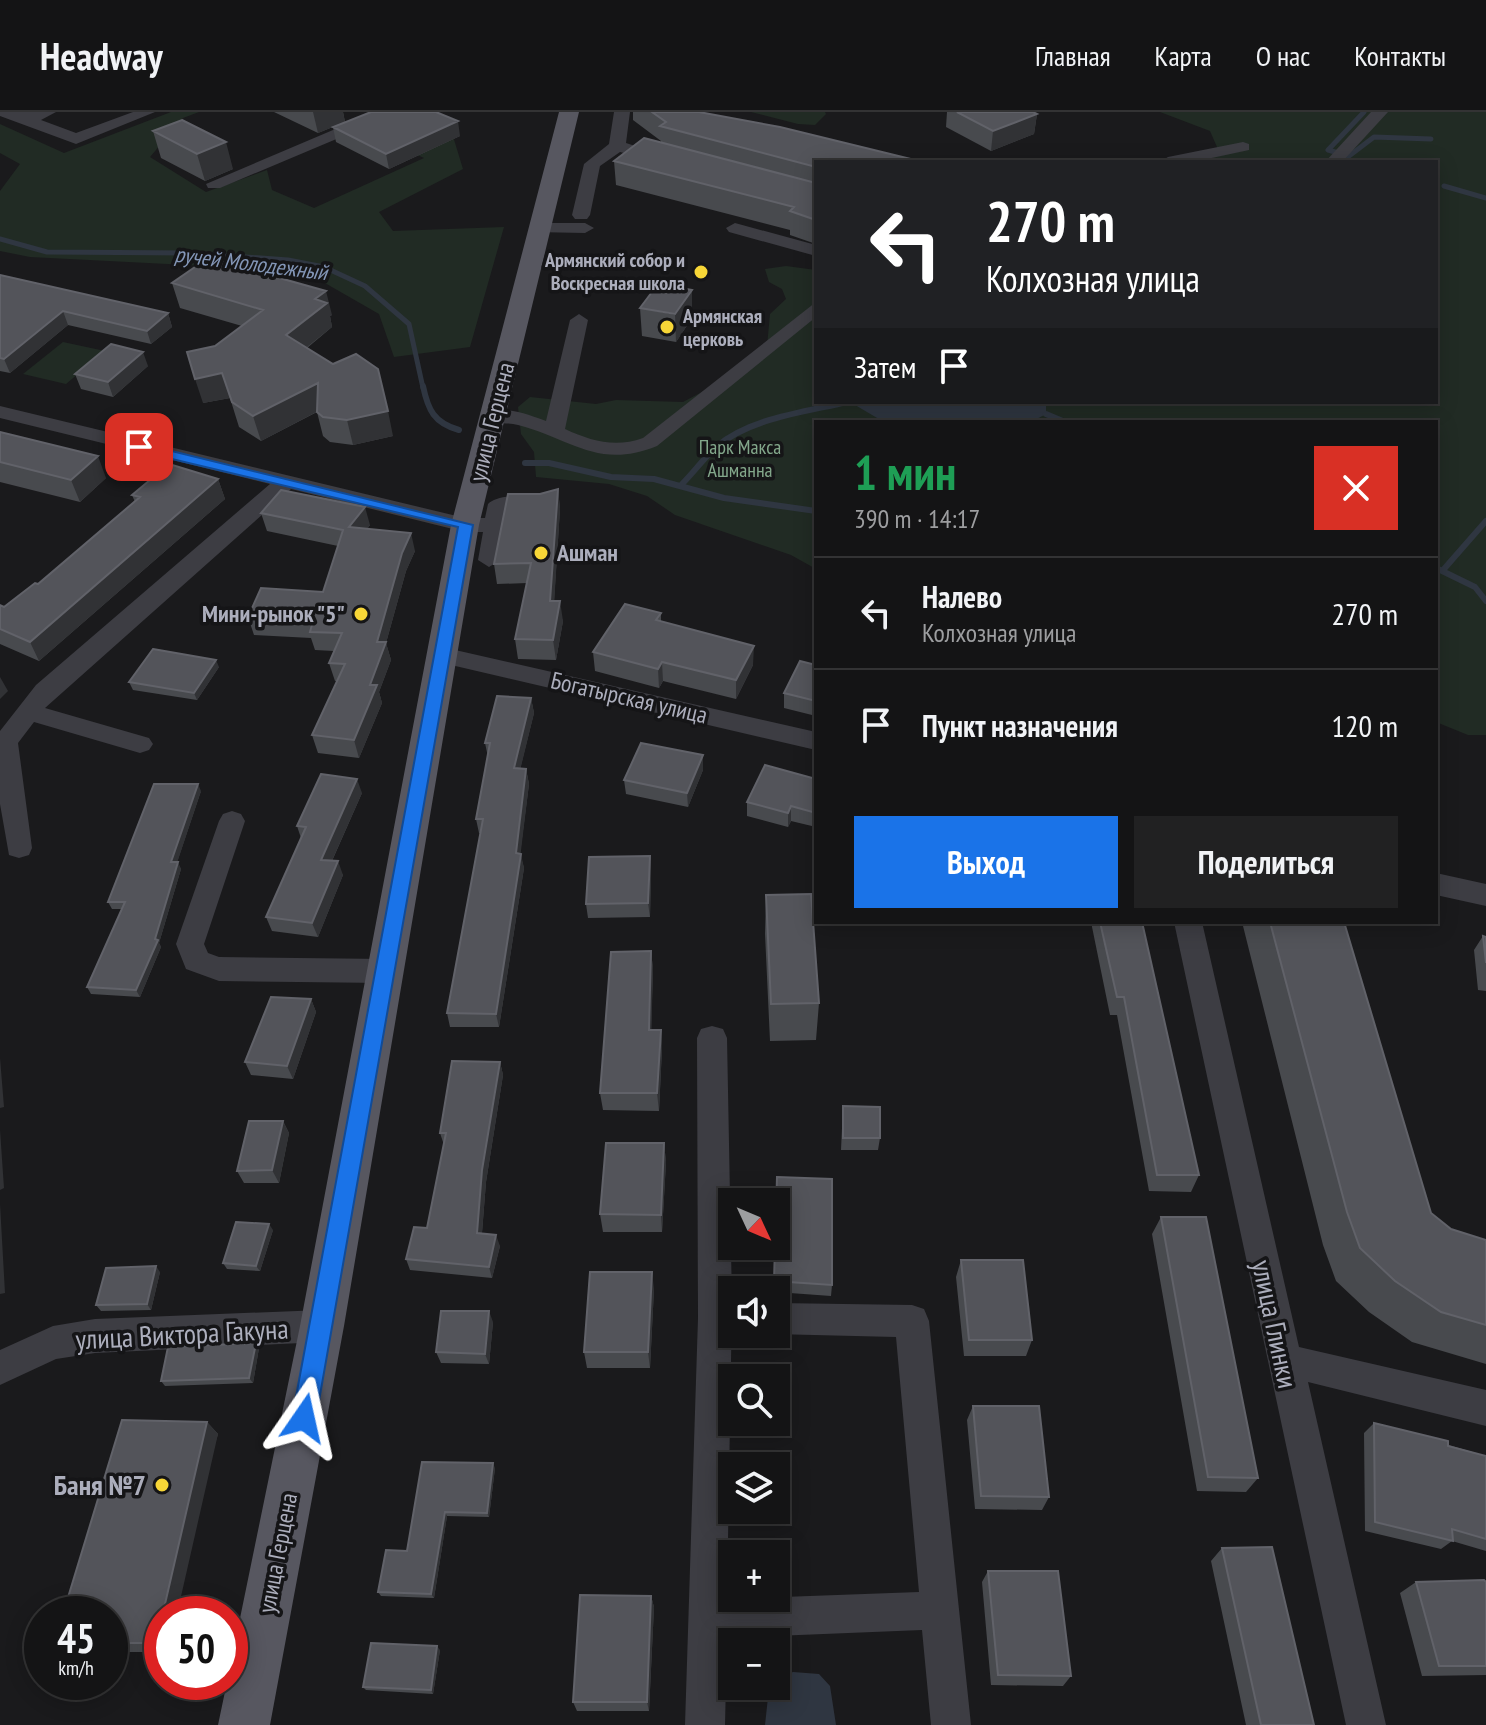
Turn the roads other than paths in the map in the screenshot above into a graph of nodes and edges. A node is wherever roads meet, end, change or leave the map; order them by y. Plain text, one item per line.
1 (3, 112) edge
2 (48, 112) edge
3 (147, 112) edge
4 (348, 112) edge
5 (386, 112) edge
6 (569, 112) edge
7 (622, 112) edge
8 (1380, 112) edge
9 (27, 120) junction
10 (366, 121) junction
11 (617, 146) junction
12 (1243, 147) dead end
13 (1178, 160) edge
14 (1335, 160) edge
15 (556, 163) junction
16 (592, 164) junction
17 (689, 165) edge
18 (214, 184) dead end
19 (540, 228) junction
20 (735, 228) dead end
21 (814, 250) edge
22 (814, 310) edge
23 (579, 320) dead end
24 (0, 412) edge
25 (493, 417) junction
26 (29, 419) junction
27 (554, 432) junction
28 (10, 435) edge
29 (286, 482) junction
30 (543, 504) edge
31 (465, 525) junction
32 (494, 525) junction
33 (489, 560) dead end
34 (442, 655) junction
35 (28, 712) junction
36 (814, 741) edge
37 (140, 744) dead end
38 (232, 821) dead end
39 (19, 848) dead end
40 (1438, 884) edge
41 (1486, 895) edge
42 (1188, 924) edge
43 (385, 971) junction
44 (712, 1038) dead end
45 (722, 1276) edge
46 (790, 1319) edge
47 (322, 1326) junction
48 (722, 1348) edge
49 (1283, 1360) junction
50 (0, 1368) edge
51 (1486, 1408) edge
52 (940, 1610) junction
53 (708, 1619) junction
54 (244, 1725) edge
55 (705, 1725) edge
56 (951, 1725) edge
57 (1366, 1725) edge

1 - 9 street
2 - 9 street
3 - 9 street
4 - 10 street
5 - 10 street
6 - 15 main road, улица Герцена
7 - 11 street
8 - 14 street
10 - 18 street
11 - 16 street
11 - 17 street
12 - 13 street
15 - 16 street
15 - 19 main road, улица Герцена
16 - 19 street
19 - 25 main road, улица Герцена
20 - 21 street
22 - 27 street
23 - 27 street
24 - 26 street
25 - 27 street
25 - 31 main road, улица Герцена
26 - 28 street
26 - 29 street
29 - 31 street
29 - 35 street
30 - 32 street
31 - 32 street
31 - 34 main road, улица Герцена
32 - 33 street
34 - 36 street, Богатырская улица
34 - 43 main road, улица Герцена
35 - 37 street
35 - 39 street
38 - 43 street
40 - 41 street
42 - 49 street, улица Глинки
43 - 47 main road, улица Герцена
44 - 45 street
46 - 52 street
47 - 50 street, улица Виктора Гакуна
47 - 54 main road, улица Герцена
48 - 53 street
49 - 51 street
49 - 57 street, улица Глинки
52 - 53 street
52 - 56 street
53 - 55 street

